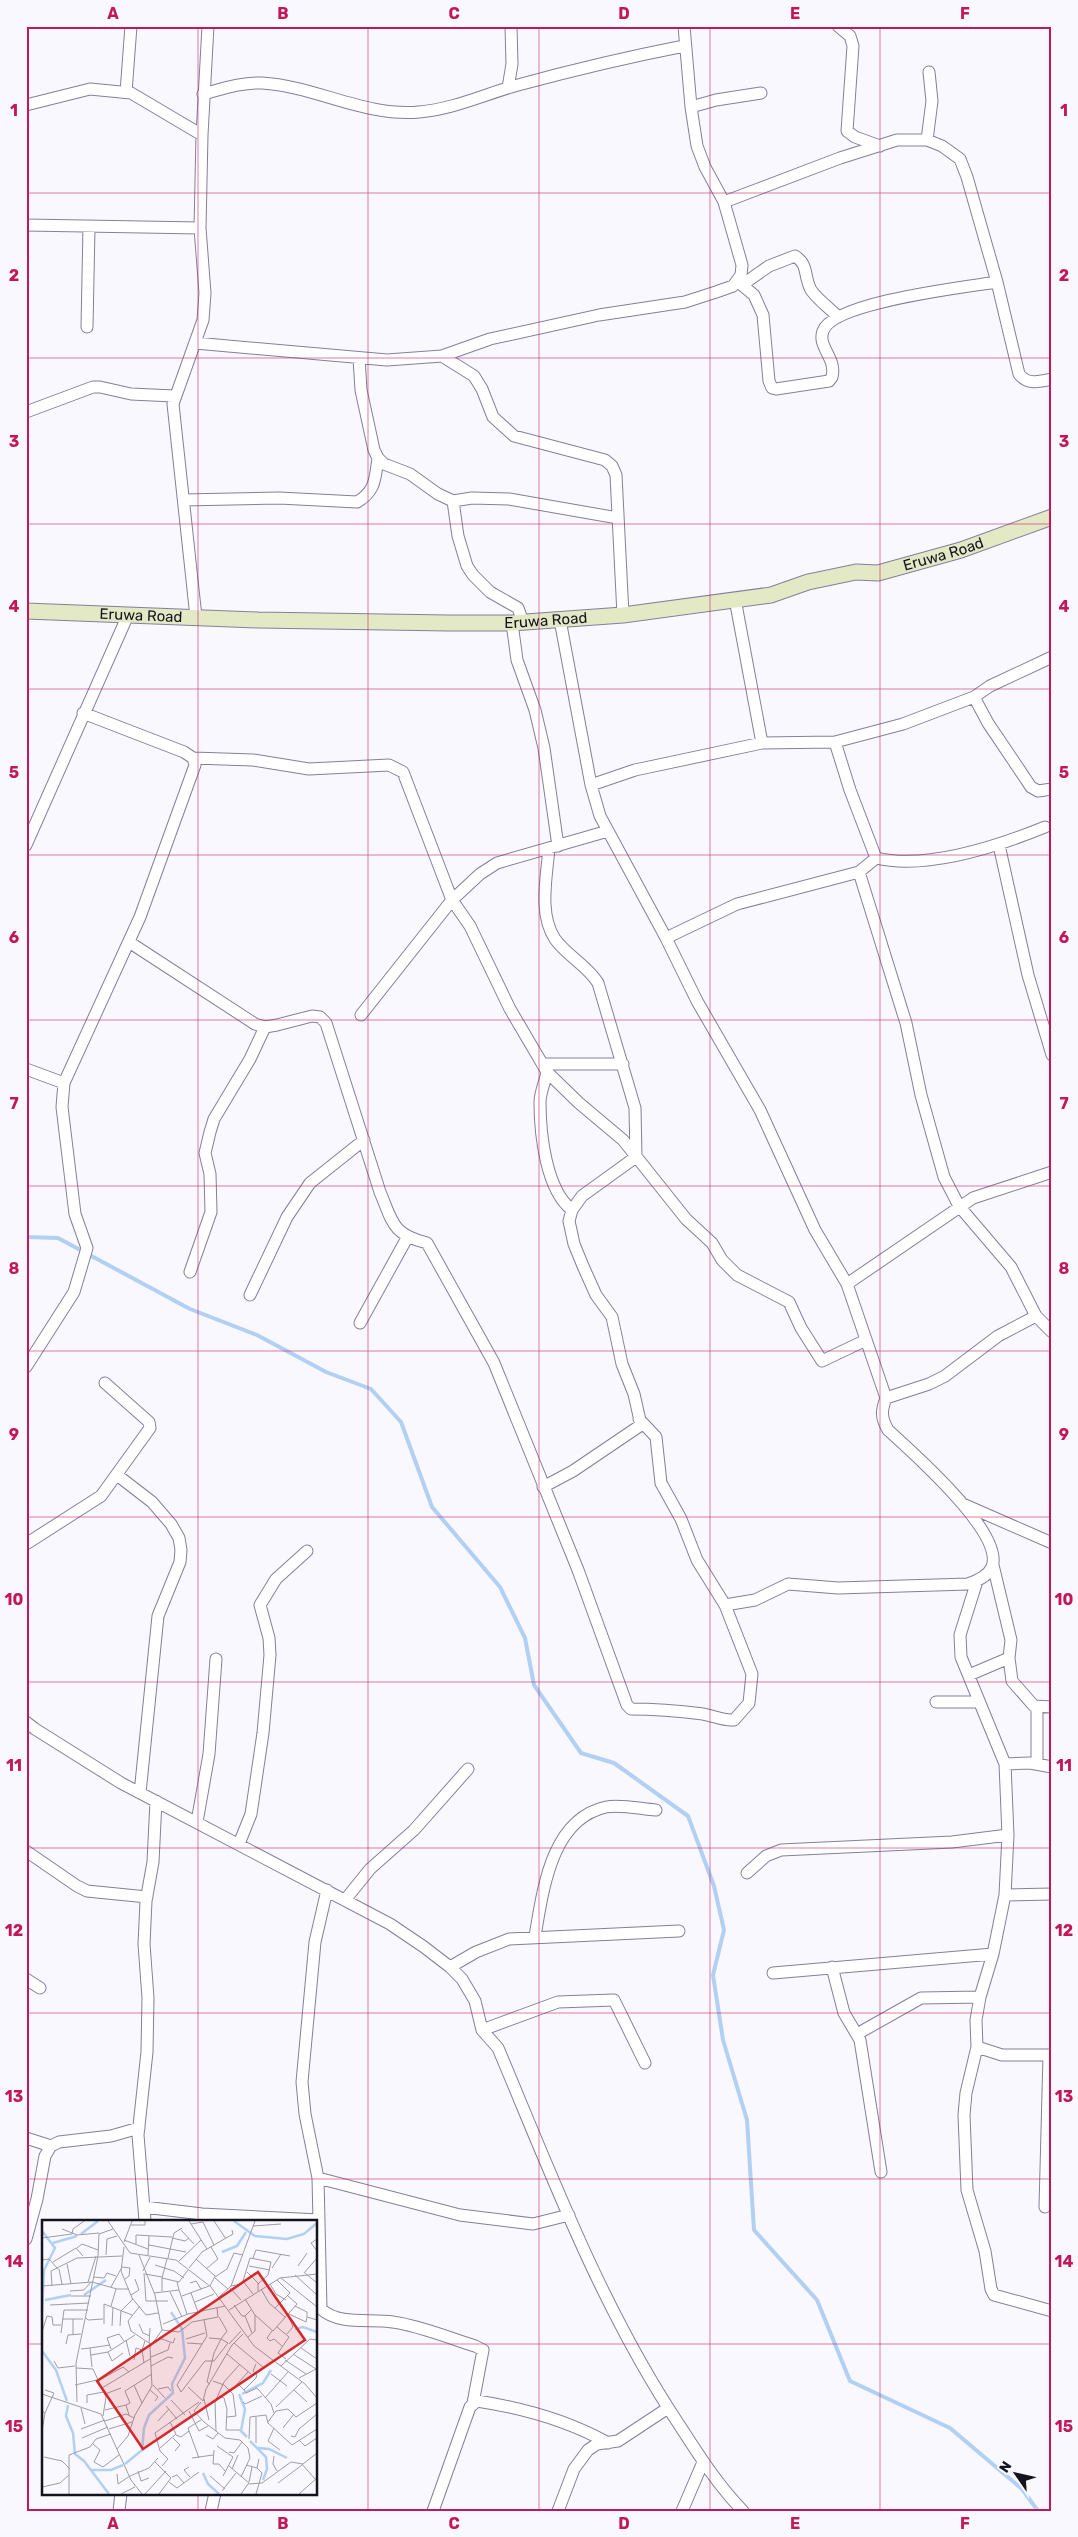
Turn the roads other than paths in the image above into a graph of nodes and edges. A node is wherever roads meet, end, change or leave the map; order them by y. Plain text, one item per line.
1 (131, 26) edge
2 (208, 26) edge
3 (511, 26) edge
4 (684, 26) edge
5 (838, 26) edge
6 (684, 46) junction
7 (929, 72) dead end
8 (508, 88) junction
9 (126, 92) junction
10 (761, 93) dead end
11 (203, 94) junction
12 (26, 105) edge
13 (691, 107) junction
14 (202, 135) junction
15 (927, 140) junction
16 (880, 146) junction
17 (724, 202) junction
18 (26, 225) edge
19 (89, 227) junction
20 (200, 228) junction
21 (997, 282) junction
22 (739, 283) junction
23 (838, 317) junction
24 (87, 326) dead end
25 (195, 344) junction
26 (442, 356) junction
27 (358, 358) junction
28 (1052, 379) edge
29 (174, 396) junction
30 (26, 412) edge
31 (378, 458) junction
32 (184, 500) junction
33 (453, 501) junction
34 (1052, 517) edge
35 (618, 518) junction
36 (735, 599) junction
37 (26, 612) edge
38 (128, 615) junction
39 (623, 615) junction
40 (196, 617) junction
41 (560, 620) junction
42 (518, 622) junction
43 (1052, 657) edge
44 (974, 697) junction
45 (83, 713) junction
46 (835, 742) junction
47 (762, 743) junction
48 (193, 758) junction
49 (590, 785) junction
50 (1052, 789) edge
51 (1045, 827) dead end
52 (29, 829) edge
53 (608, 831) junction
54 (26, 845) edge
55 (999, 845) junction
56 (553, 847) junction
57 (876, 858) junction
58 (859, 872) junction
59 (452, 900) junction
60 (666, 938) junction
61 (129, 942) junction
62 (361, 1015) dead end
63 (265, 1027) junction
64 (1051, 1048) edge
65 (623, 1064) junction
66 (545, 1068) junction
67 (26, 1069) edge
68 (64, 1083) junction
69 (364, 1140) junction
70 (636, 1157) junction
71 (1052, 1172) edge
72 (959, 1206) junction
73 (572, 1210) junction
74 (407, 1238) junction
75 (190, 1272) dead end
76 (847, 1284) junction
77 (250, 1295) dead end
78 (1036, 1316) junction
79 (360, 1324) dead end
80 (1051, 1330) edge
81 (866, 1340) junction
82 (26, 1367) edge
83 (105, 1383) dead end
84 (886, 1398) junction
85 (639, 1419) junction
86 (116, 1474) junction
87 (543, 1487) junction
88 (965, 1505) junction
89 (1052, 1543) edge
90 (26, 1544) edge
91 (307, 1551) dead end
92 (993, 1566) junction
93 (976, 1581) junction
94 (725, 1605) junction
95 (1009, 1658) junction
96 (216, 1659) dead end
97 (969, 1675) junction
98 (936, 1702) dead end
99 (978, 1702) junction
100 (1037, 1707) junction
101 (1052, 1707) edge
102 (26, 1722) edge
103 (1005, 1764) junction
104 (1036, 1764) junction
105 (1052, 1767) edge
106 (468, 1769) dead end
107 (140, 1793) junction
108 (156, 1801) junction
109 (656, 1810) dead end
110 (197, 1822) junction
111 (1008, 1835) junction
112 (239, 1844) junction
113 (26, 1851) edge
114 (747, 1873) dead end
115 (327, 1890) junction
116 (1052, 1894) edge
117 (1005, 1895) junction
118 (147, 1897) junction
119 (344, 1900) junction
120 (679, 1931) dead end
121 (534, 1936) junction
122 (993, 1954) junction
123 (450, 1967) junction
124 (832, 1967) junction
125 (773, 1972) dead end
126 (26, 1979) edge
127 (40, 1988) dead end
128 (980, 1996) junction
129 (482, 2030) junction
130 (857, 2034) junction
131 (977, 2047) junction
132 (1050, 2055) edge
133 (645, 2063) dead end
134 (139, 2128) junction
135 (26, 2138) edge
136 (51, 2146) junction
137 (881, 2172) dead end
138 (318, 2178) junction
139 (144, 2207) junction
140 (1046, 2207) dead end
141 (569, 2215) junction
142 (145, 2220) edge
143 (319, 2220) junction
144 (26, 2239) edge
145 (1052, 2311) edge
146 (473, 2403) junction
147 (668, 2408) junction
148 (608, 2443) junction
149 (703, 2462) junction
150 (121, 2494) edge
151 (215, 2494) edge
152 (119, 2511) edge
153 (211, 2511) edge
154 (433, 2511) edge
155 (558, 2511) edge
156 (682, 2511) edge
157 (743, 2511) edge

1 - 9 street
2 - 11 street
3 - 8 street
4 - 6 street
5 - 16 street
6 - 8 street
6 - 13 street
7 - 15 street
8 - 11 street
9 - 12 street
9 - 14 street
10 - 13 street
11 - 14 street
13 - 17 street
14 - 20 street
15 - 16 street
15 - 21 street
16 - 17 street
17 - 22 street
18 - 19 street
19 - 20 street
19 - 24 street
20 - 25 street
21 - 23 street
21 - 28 street
22 - 23 street
22 - 23 street
22 - 26 street
25 - 27 street
25 - 29 street
26 - 27 street
26 - 35 street
27 - 31 street
29 - 30 street
29 - 32 street
31 - 32 street
31 - 33 street
32 - 40 street
33 - 35 street
33 - 42 street
34 - 36 main road, Eruwa Road
35 - 39 street
36 - 39 main road, Eruwa Road
36 - 47 street
37 - 38 main road, Eruwa Road
38 - 40 main road, Eruwa Road
38 - 45 street
39 - 41 main road, Eruwa Road
40 - 42 main road, Eruwa Road
41 - 42 main road, Eruwa Road
41 - 49 street
42 - 56 street
43 - 44 street
44 - 46 street
44 - 50 street
45 - 48 street
45 - 52 street
46 - 47 street
46 - 57 street
47 - 49 street
48 - 59 street
48 - 61 street
49 - 53 street
51 - 55 street
52 - 54 street
53 - 56 street
53 - 60 street
55 - 57 street
55 - 64 street
56 - 59 street
56 - 65 street
57 - 58 street
58 - 60 street
58 - 72 street
59 - 62 street
59 - 66 street
60 - 76 street
61 - 63 street
61 - 68 street
63 - 69 street
63 - 75 street
65 - 66 street
65 - 70 street
66 - 70 street
66 - 73 street
67 - 68 street
68 - 82 street
69 - 74 street
69 - 77 street
70 - 73 street
70 - 81 street
71 - 72 street
72 - 76 street
72 - 78 street
73 - 85 street
74 - 79 street
74 - 87 street
76 - 81 street
78 - 80 street
78 - 84 street
81 - 84 street
83 - 86 street
84 - 88 street
85 - 87 street
85 - 94 street
86 - 90 street
86 - 107 street
87 - 94 street
88 - 89 street
88 - 92 street
91 - 112 street
92 - 93 street
92 - 95 street
93 - 94 street
93 - 97 street
95 - 97 street
95 - 100 street
96 - 110 street
97 - 99 street
98 - 99 street
99 - 103 street
100 - 101 street
100 - 104 street
102 - 107 street
103 - 104 street
103 - 111 street
104 - 105 street
106 - 119 street
107 - 108 street
108 - 110 street
108 - 118 street
109 - 121 street
110 - 112 street
111 - 114 street
111 - 117 street
112 - 115 street
113 - 118 street
115 - 119 street
115 - 138 street
116 - 117 street
117 - 122 street
118 - 134 street
119 - 123 street
120 - 121 street
121 - 123 street
122 - 124 street
122 - 128 street
123 - 129 street
124 - 125 street
124 - 130 street
126 - 127 street
128 - 130 street
128 - 131 street
129 - 133 street
129 - 141 street
130 - 137 street
131 - 132 street
131 - 145 street
132 - 140 street
134 - 136 street
134 - 139 street
135 - 136 street
136 - 144 street
138 - 141 street
138 - 143 street
139 - 142 street
139 - 143 street
141 - 147 street
143 - 146 street
146 - 148 street
146 - 154 street
147 - 148 street
147 - 149 street
148 - 155 street
149 - 156 street
149 - 157 street
150 - 152 street
151 - 153 street

